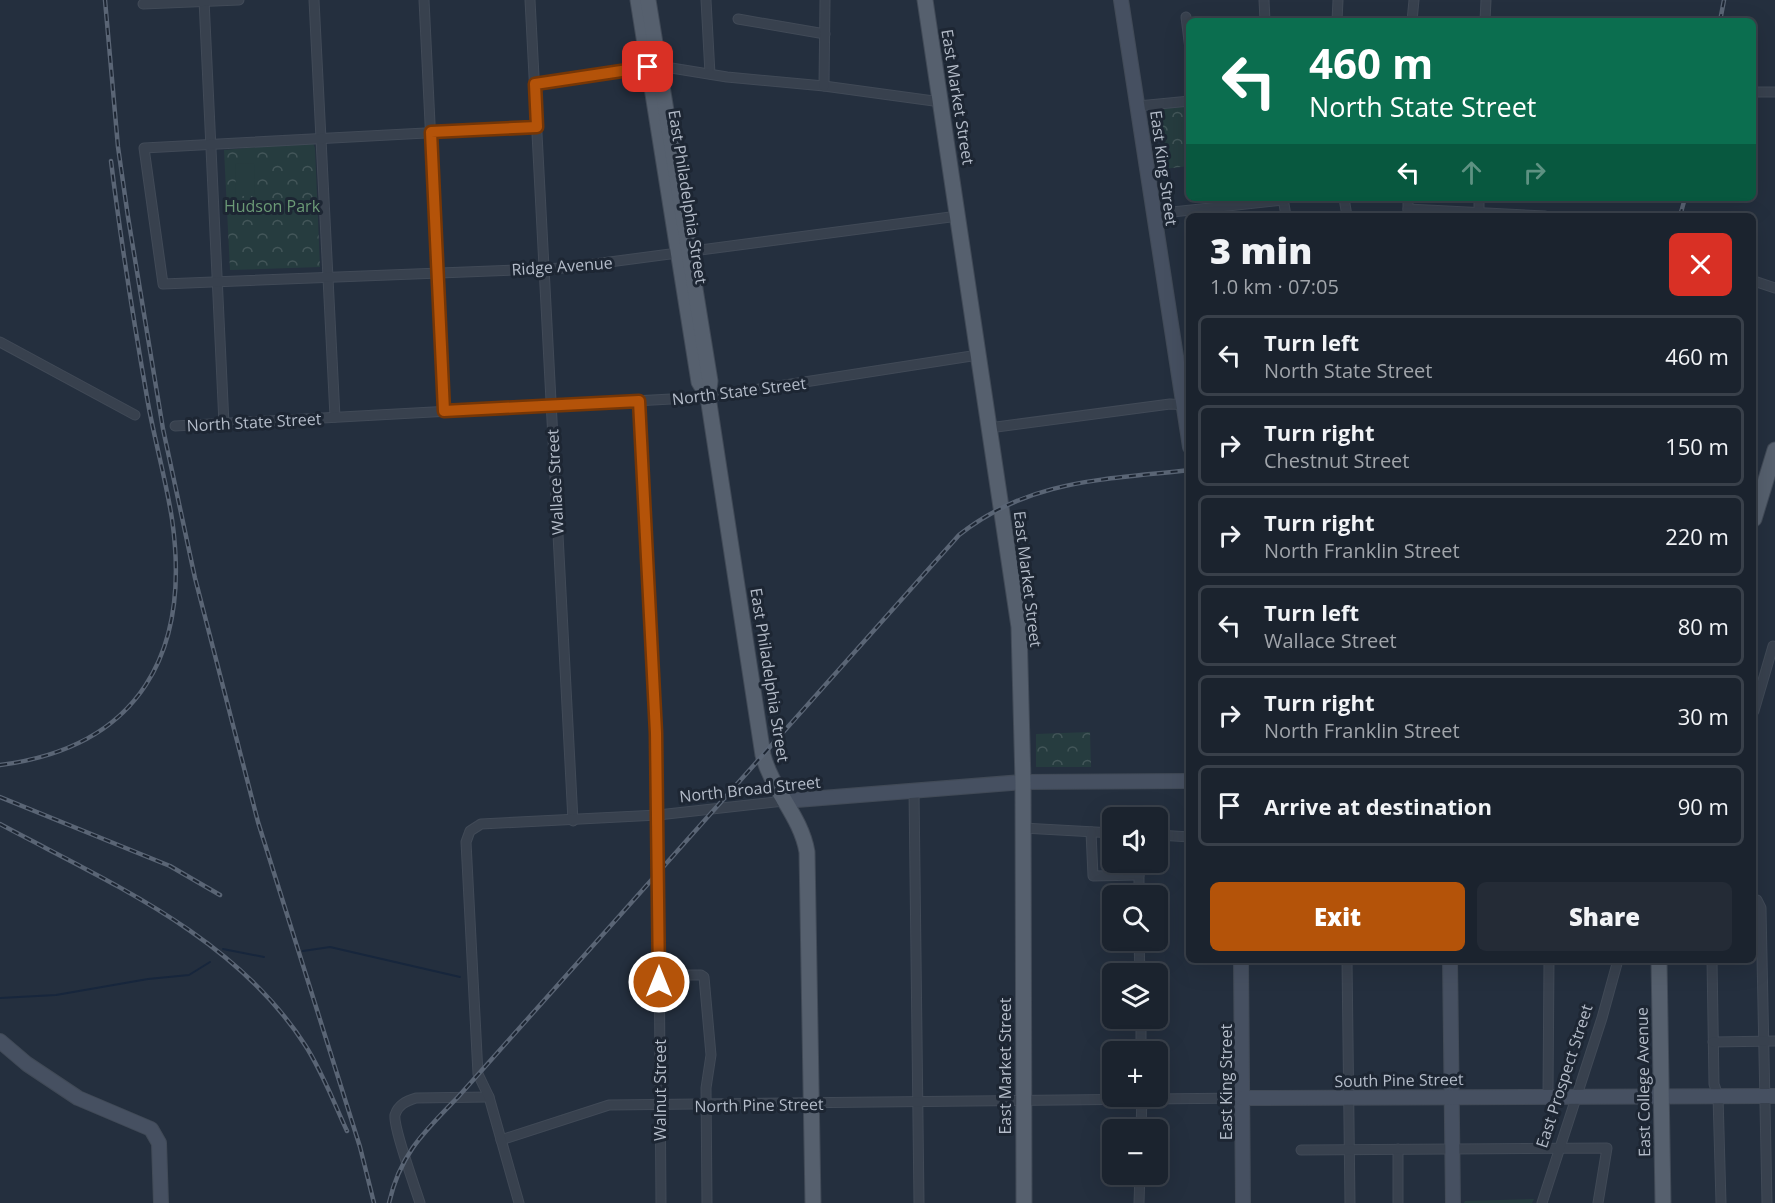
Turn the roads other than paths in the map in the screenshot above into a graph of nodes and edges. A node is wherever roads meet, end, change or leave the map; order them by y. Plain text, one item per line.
1 (239, 0) edge
2 (314, 0) edge
3 (424, 0) edge
4 (530, 0) edge
5 (638, 0) edge
6 (648, 0) edge
7 (706, 0) edge
8 (825, 0) edge
9 (925, 0) edge
10 (1121, 0) edge
11 (1264, 0) edge
12 (1338, 0) edge
13 (1414, 0) edge
14 (1486, 0) edge
15 (204, 1) edge
16 (143, 4) dead end
17 (1265, 18) edge
18 (1337, 18) edge
19 (1411, 18) edge
20 (1485, 18) edge
21 (738, 20) dead end
22 (825, 34) junction
23 (654, 66) junction
24 (710, 74) junction
25 (535, 84) junction
26 (825, 86) junction
27 (1756, 92) edge
28 (1775, 92) edge
29 (1186, 101) edge
30 (941, 102) junction
31 (1138, 106) junction
32 (537, 127) junction
33 (431, 132) junction
34 (321, 138) junction
35 (211, 144) junction
36 (1266, 201) edge
37 (1479, 201) edge
38 (1408, 213) edge
39 (1479, 213) joint
40 (1154, 214) junction
41 (958, 216) junction
42 (684, 253) junction
43 (544, 269) junction
44 (437, 273) junction
45 (328, 277) junction
46 (217, 282) junction
47 (1756, 282) edge
48 (1775, 288) edge
49 (0, 342) edge
50 (978, 355) junction
51 (708, 397) junction
52 (1186, 399) edge
53 (639, 401) junction
54 (1186, 405) edge
55 (552, 406) junction
56 (444, 411) junction
57 (135, 415) dead end
58 (335, 417) junction
59 (224, 424) junction
60 (175, 426) dead end
61 (989, 428) junction
62 (1774, 454) edge
63 (1756, 512) edge
64 (1773, 646) dead end
65 (1756, 704) edge
66 (1186, 781) edge
67 (1023, 782) junction
68 (914, 791) junction
69 (784, 801) junction
70 (658, 815) junction
71 (573, 821) junction
72 (1023, 828) junction
73 (1091, 832) junction
74 (1102, 832) edge
75 (1168, 836) edge
76 (1186, 837) edge
77 (1139, 875) joint
78 (1139, 885) edge
79 (1756, 901) edge
80 (1241, 963) edge
81 (1347, 963) edge
82 (1450, 963) edge
83 (1549, 963) edge
84 (1617, 963) edge
85 (1659, 963) edge
86 (1713, 963) edge
87 (659, 975) junction
88 (0, 1041) edge
89 (1762, 1041) junction
90 (1775, 1041) edge
91 (1713, 1042) junction
92 (1576, 1095) junction
93 (1662, 1095) junction
94 (489, 1096) junction
95 (1452, 1096) junction
96 (1548, 1096) junction
97 (1718, 1096) junction
98 (1769, 1096) edge
99 (1168, 1097) edge
100 (1348, 1097) junction
101 (1242, 1098) junction
102 (1102, 1099) edge
103 (1023, 1102) junction
104 (811, 1104) junction
105 (918, 1104) junction
106 (660, 1106) junction
107 (706, 1106) junction
108 (501, 1140) junction
109 (1452, 1148) junction
110 (1560, 1148) junction
111 (1398, 1149) junction
112 (1301, 1150) dead end
113 (1349, 1150) junction
114 (1140, 1185) edge
115 (161, 1203) edge
116 (420, 1203) edge
117 (519, 1203) edge
118 (661, 1203) edge
119 (707, 1203) edge
120 (813, 1203) edge
121 (919, 1203) edge
122 (1024, 1203) edge
123 (1139, 1203) edge
124 (1243, 1203) edge
125 (1350, 1203) edge
126 (1398, 1203) edge
127 (1453, 1203) edge
128 (1542, 1203) edge
129 (1598, 1203) edge
130 (1663, 1203) edge
131 (1721, 1203) edge
132 (1767, 1203) edge

1 - 15 street
2 - 34 street
3 - 33 street
4 - 25 street, Wallace Street
5 - 23 main road, East Philadelphia Street
6 - 23 main road, East Philadelphia Street
7 - 24 street
8 - 22 street
9 - 30 main road, East Market Street
10 - 31 street, East King Street
11 - 17 street
12 - 18 street
13 - 19 street
14 - 20 street
15 - 16 street
15 - 35 street
21 - 22 street
22 - 26 street
23 - 24 street
23 - 25 street
23 - 42 main road, East Philadelphia Street
24 - 26 street
25 - 32 street, Wallace Street
26 - 30 street
27 - 28 street
29 - 31 street
30 - 41 main road, East Market Street
31 - 40 street, East King Street
32 - 33 street
32 - 43 street, Wallace Street
33 - 34 street
33 - 44 street
34 - 35 street
34 - 45 street
35 - 46 street
35 - 46 street, Ridge Avenue
36 - 40 street
37 - 39 street
38 - 39 street
40 - 52 street, East King Street
41 - 42 street, Ridge Avenue
41 - 50 main road, East Market Street
42 - 43 street, Ridge Avenue
42 - 51 main road, East Philadelphia Street
43 - 44 street, Ridge Avenue
43 - 55 street, Wallace Street
44 - 45 street, Ridge Avenue
44 - 56 street
45 - 46 street, Ridge Avenue
45 - 58 street
46 - 59 street
47 - 48 street
49 - 57 street
50 - 51 street, North State Street
50 - 61 main road, East Market Street
51 - 53 street, North State Street
51 - 69 main road, East Philadelphia Street
53 - 55 street, North State Street
53 - 70 street, Walnut Street
54 - 61 street
55 - 56 street, North State Street
55 - 71 street, Wallace Street
56 - 58 street, North State Street
58 - 59 street, North State Street
59 - 60 street, North State Street
61 - 67 main road, East Market Street
62 - 63 main road
64 - 65 street
66 - 67 street, North Broad Street
67 - 68 street, North Broad Street
67 - 72 main road, East Market Street
68 - 69 street, North Broad Street
68 - 105 street
69 - 70 street, North Broad Street
69 - 104 main road, East Philadelphia Street
70 - 71 street, North Broad Street
70 - 87 street, Walnut Street
71 - 94 street, North Broad Street
72 - 73 street
72 - 103 main road, East Market Street
73 - 74 street
73 - 77 street
75 - 76 street
77 - 78 street
79 - 89 street
80 - 101 street, East King Street
81 - 100 street
82 - 95 street
83 - 96 street
84 - 92 street, East Prospect Street
85 - 93 main road, East College Avenue
86 - 91 street
87 - 106 street, Walnut Street
87 - 107 street
88 - 115 street
89 - 90 street
89 - 91 street
89 - 98 street
91 - 97 street
92 - 93 street, South Pine Street
92 - 96 street, South Pine Street
92 - 110 street, East Prospect Street
93 - 97 street, South Pine Street
93 - 130 main road, East College Avenue
94 - 108 street
94 - 116 street
95 - 96 street, South Pine Street
95 - 100 street, South Pine Street
95 - 109 street
97 - 98 street, South Pine Street
97 - 131 street
98 - 132 street
99 - 101 street, South Pine Street
100 - 101 street, South Pine Street
100 - 113 street
101 - 124 street, East King Street
102 - 103 street, South Pine Street
103 - 105 street, North Pine Street
103 - 122 main road, East Market Street
104 - 105 street, North Pine Street
104 - 107 street, North Pine Street
104 - 120 main road, East Philadelphia Street
105 - 121 street
106 - 107 street, North Pine Street
106 - 108 street, North Pine Street
106 - 118 street, Walnut Street
107 - 119 street
108 - 117 street
109 - 110 street
109 - 111 street
109 - 127 street
110 - 128 street, East Prospect Street
110 - 129 street
111 - 113 street
111 - 126 street
112 - 113 street
113 - 125 street
114 - 123 street

